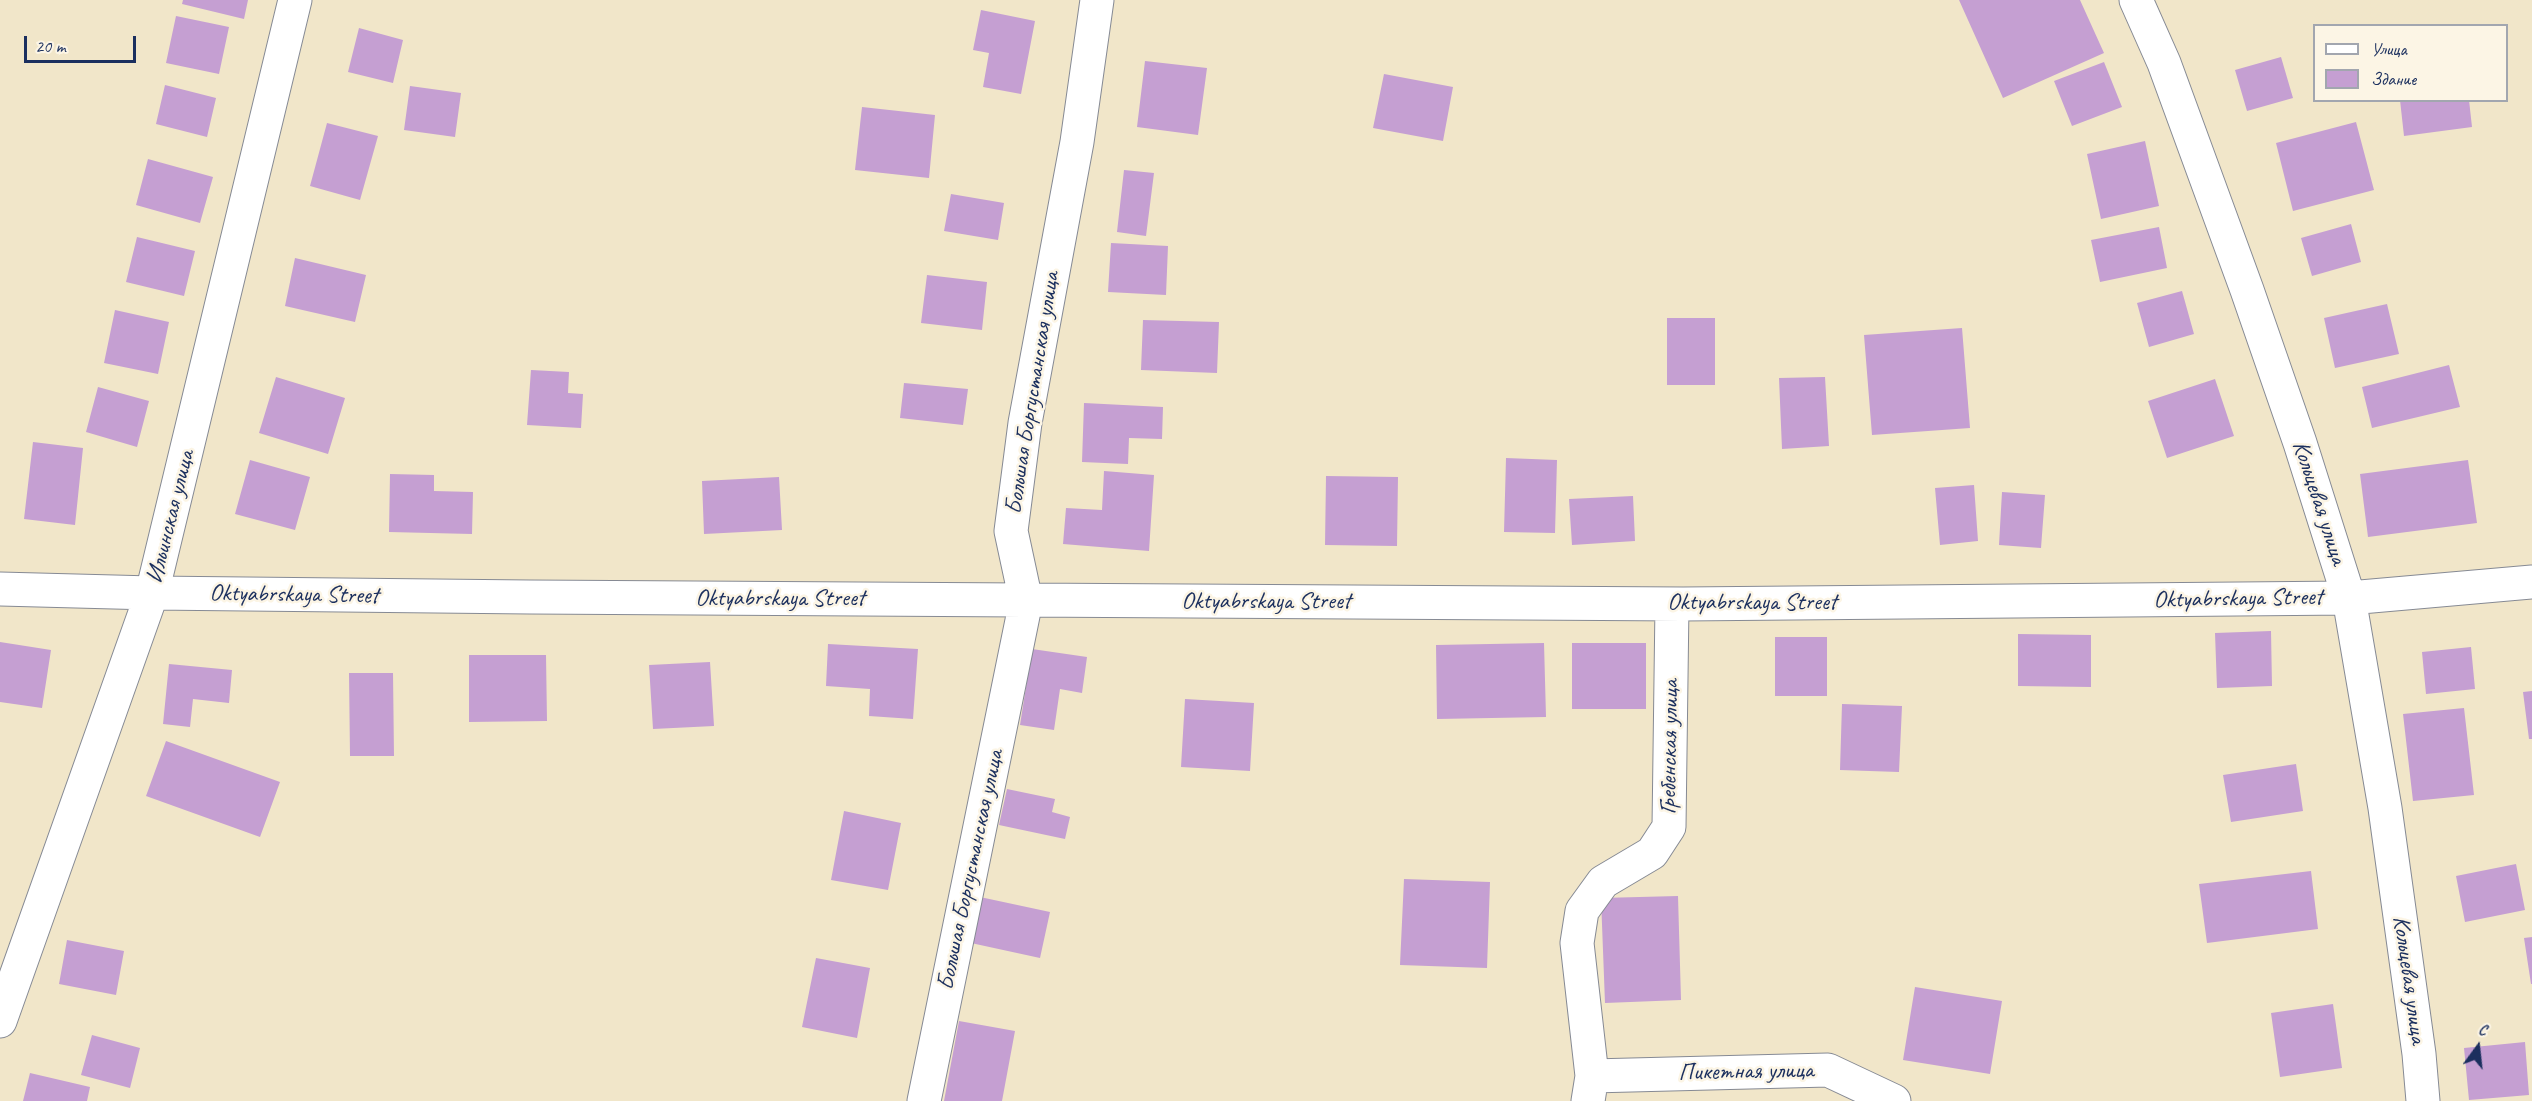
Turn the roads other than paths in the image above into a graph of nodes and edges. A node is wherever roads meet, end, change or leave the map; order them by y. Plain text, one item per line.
1 (295, 0) edge
2 (1097, 0) edge
3 (2136, 0) edge
4 (2532, 582) edge
5 (0, 589) edge
6 (152, 593) junction
7 (2349, 598) junction
8 (1026, 601) junction
9 (1672, 604) junction
10 (0, 1021) edge
11 (1590, 1088) edge
12 (924, 1101) edge
13 (1894, 1101) edge
14 (2423, 1101) edge

1 - 6 street, Ильинская улица
2 - 8 street, Большая Боргустанская улица
3 - 7 street, Кольцевая улица
4 - 7 street, Oktyabrskaya Street
5 - 6 street, Oktyabrskaya Street
6 - 8 street, Oktyabrskaya Street
6 - 10 street, Ильинская улица
7 - 9 street, Oktyabrskaya Street
7 - 14 street, Кольцевая улица
8 - 9 street, Oktyabrskaya Street
8 - 12 street, Большая Боргустанская улица
9 - 11 street, Гребенская улица
11 - 13 street, Пикетная улица

